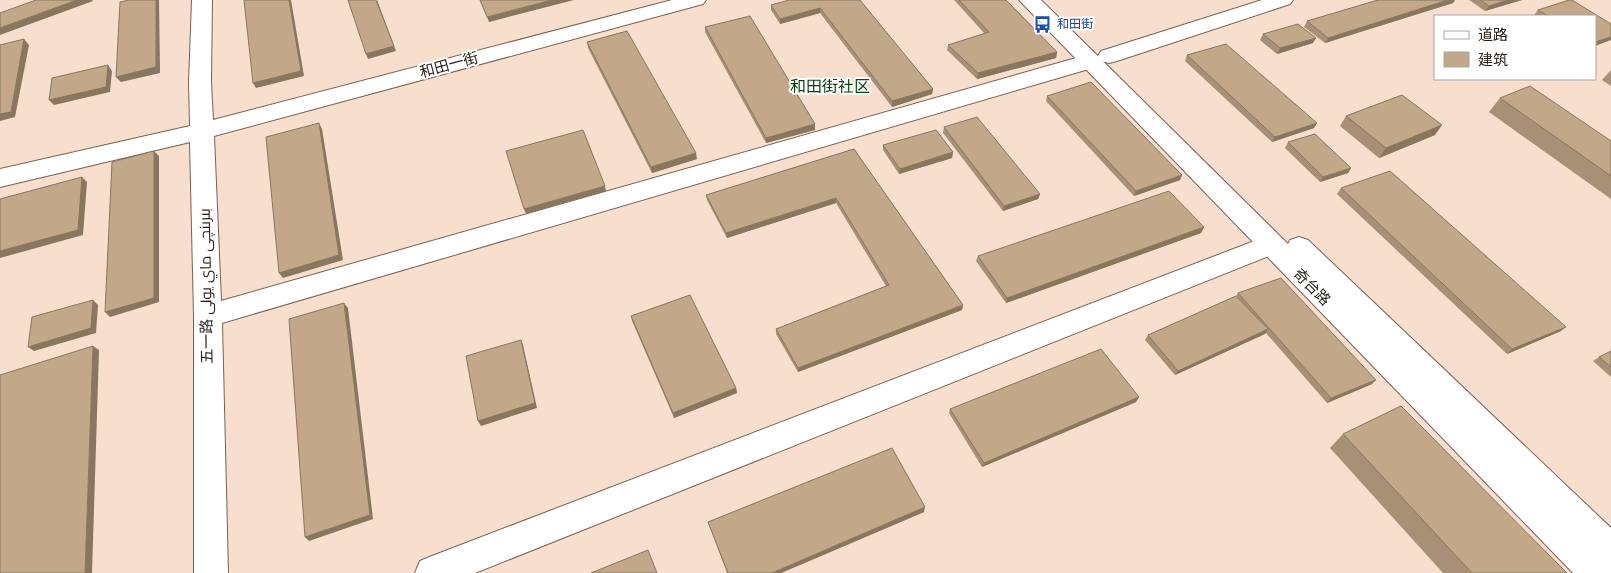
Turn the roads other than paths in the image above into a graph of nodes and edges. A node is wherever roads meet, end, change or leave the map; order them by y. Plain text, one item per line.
1 (202, 0) edge
2 (696, 0) edge
3 (1029, 0) edge
4 (1052, 0) edge
5 (1283, 0) edge
6 (1100, 59) junction
7 (202, 131) junction
8 (0, 178) edge
9 (1270, 245) junction
10 (208, 316) junction
11 (1611, 551) edge
12 (210, 573) edge
13 (432, 573) edge
14 (1597, 573) edge

1 - 7 street, 五一路 بىرىنچى ماي يولى
2 - 7 street, 和田一街
3 - 6 street, 奇台路
4 - 6 street, 奇台路
5 - 6 street
6 - 9 street, 奇台路
6 - 10 street
6 - 11 street, 奇台路
7 - 8 street, 和田一街
7 - 10 street, 五一路 بىرىنچى ماي يولى
9 - 13 street
9 - 14 street, 奇台路
10 - 12 street, 五一路 بىرىنچى ماي يولى

